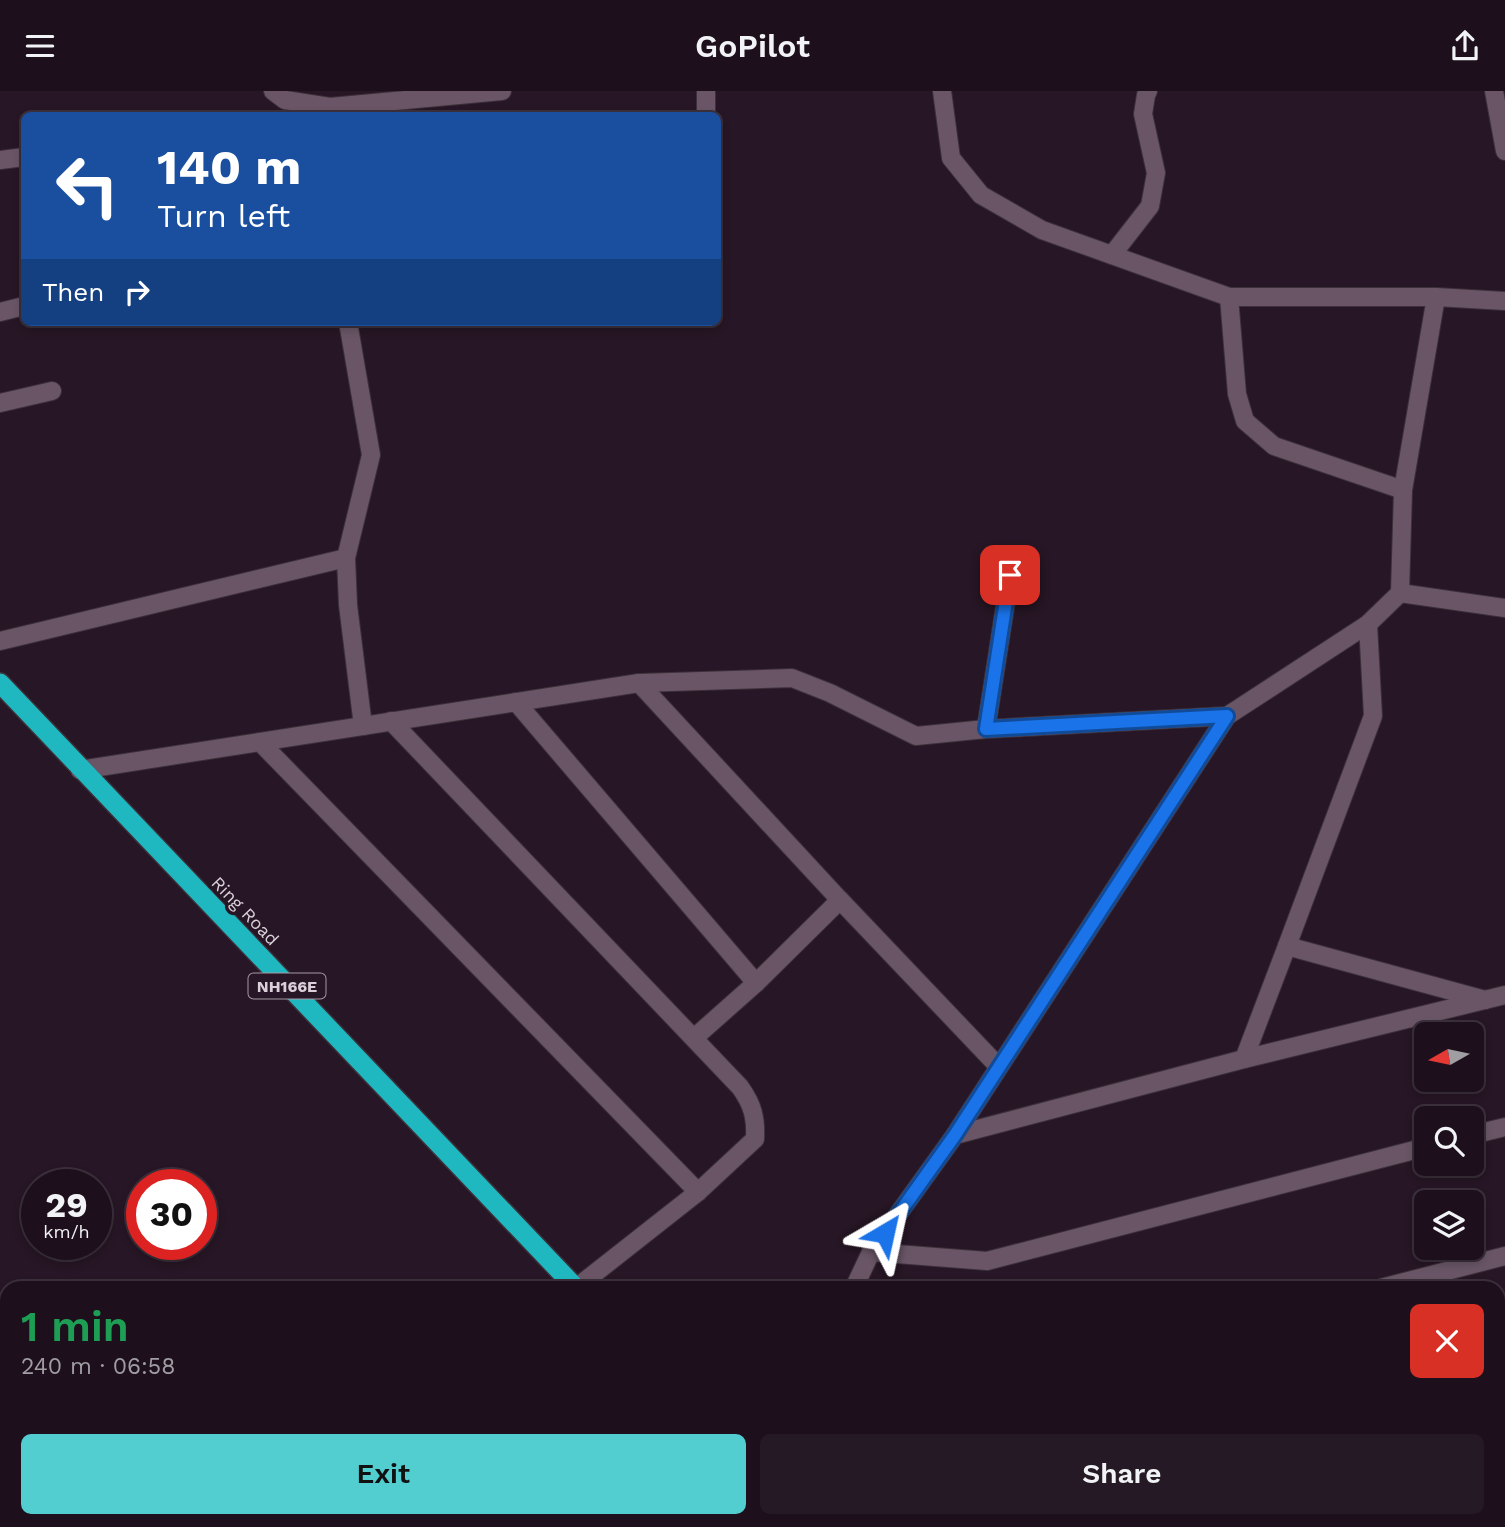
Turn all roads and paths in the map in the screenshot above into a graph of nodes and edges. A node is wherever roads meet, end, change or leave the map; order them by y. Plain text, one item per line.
1 (273, 91) edge
2 (502, 91) edge
3 (706, 91) edge
4 (942, 91) edge
5 (1148, 91) edge
6 (1494, 91) edge
7 (706, 112) edge
8 (1505, 151) edge
9 (21, 157) edge
10 (0, 160) edge
11 (1112, 255) junction
12 (1229, 297) junction
13 (1436, 297) junction
14 (1505, 301) edge
15 (21, 307) edge
16 (0, 312) edge
17 (349, 326) edge
18 (52, 391) dead end
19 (0, 403) edge
20 (1403, 490) junction
21 (346, 558) junction
22 (1010, 575) dead end
23 (1400, 593) junction
24 (1505, 608) edge
25 (1368, 624) junction
26 (0, 642) edge
27 (0, 683) edge
28 (639, 683) junction
29 (516, 702) junction
30 (1227, 716) junction
31 (391, 721) junction
32 (362, 726) junction
33 (986, 729) junction
34 (260, 742) junction
35 (80, 770) junction
36 (840, 900) junction
37 (1287, 946) junction
38 (756, 983) junction
39 (1497, 998) edge
40 (694, 1038) junction
41 (1244, 1059) junction
42 (998, 1066) junction
43 (1505, 1127) edge
44 (1484, 1133) edge
45 (955, 1135) junction
46 (1414, 1150) edge
47 (698, 1192) junction
48 (871, 1252) junction
49 (1505, 1257) edge
50 (569, 1281) edge
51 (585, 1281) edge
52 (857, 1281) edge
53 (1409, 1281) edge

1 - 2 street
3 - 7 street
4 - 11 street
5 - 11 street
6 - 8 street
9 - 10 street
11 - 12 street
12 - 13 street
12 - 20 street
13 - 14 street
13 - 20 street
15 - 16 street
17 - 21 street
18 - 19 street
20 - 23 street
21 - 26 street
21 - 32 street
22 - 33 street
23 - 24 street
23 - 25 street
25 - 30 street
25 - 37 street
27 - 35 highway, Ring Road / NH166E
28 - 29 street
28 - 33 street
28 - 36 street
29 - 31 street
29 - 38 street
30 - 33 street
30 - 42 street
31 - 32 street
31 - 40 street
32 - 34 street
34 - 35 street
34 - 47 street
35 - 50 highway, Ring Road / NH166E
36 - 38 street
36 - 42 street
37 - 39 street
37 - 41 street
38 - 40 street
39 - 41 street
40 - 47 street
41 - 45 street
42 - 45 street
43 - 44 street
45 - 48 street
46 - 48 street
47 - 51 street
48 - 52 street
49 - 53 street

